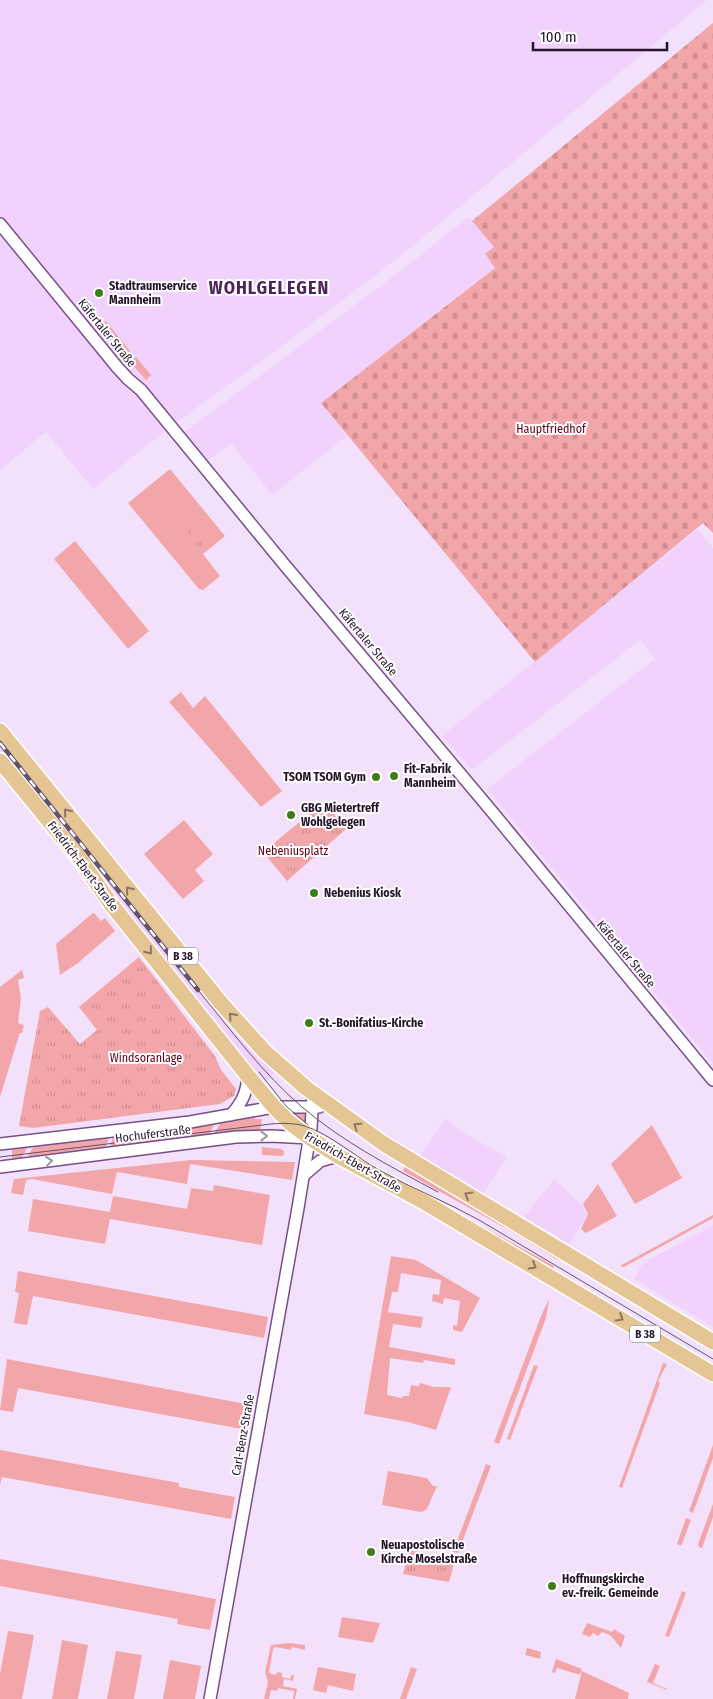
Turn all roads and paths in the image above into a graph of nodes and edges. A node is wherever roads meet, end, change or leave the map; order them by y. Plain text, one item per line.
1 (0, 224) edge
2 (0, 731) edge
3 (0, 762) edge
4 (248, 1076) junction
5 (713, 1080) edge
6 (313, 1101) junction
7 (274, 1107) junction
8 (231, 1115) junction
9 (310, 1138) junction
10 (0, 1144) edge
11 (338, 1156) junction
12 (0, 1167) edge
13 (304, 1176) junction
14 (713, 1342) edge
15 (713, 1374) edge
16 (210, 1699) edge

1 - 5 street, Käfertaler Straße
6 -> 2 main road, Friedrich-Ebert-Straße / B 38
3 -> 4 main road, Friedrich-Ebert-Straße / B 38
4 - 7 main road, Friedrich-Ebert-Straße / B 38
4 - 8 street
6 - 7 street, Hochuferstraße
6 - 9 street, Carl-Benz-Straße
14 -> 6 main road, Friedrich-Ebert-Straße / B 38
7 - 8 street, Hochuferstraße
7 - 9 main road, Friedrich-Ebert-Straße / B 38
8 - 10 street, Hochuferstraße
9 - 11 main road, Friedrich-Ebert-Straße / B 38
12 -> 9 street, Hochuferstraße
9 - 13 street, Carl-Benz-Straße
11 - 13 street
11 -> 15 main road, Friedrich-Ebert-Straße / B 38
13 - 16 street, Carl-Benz-Straße

